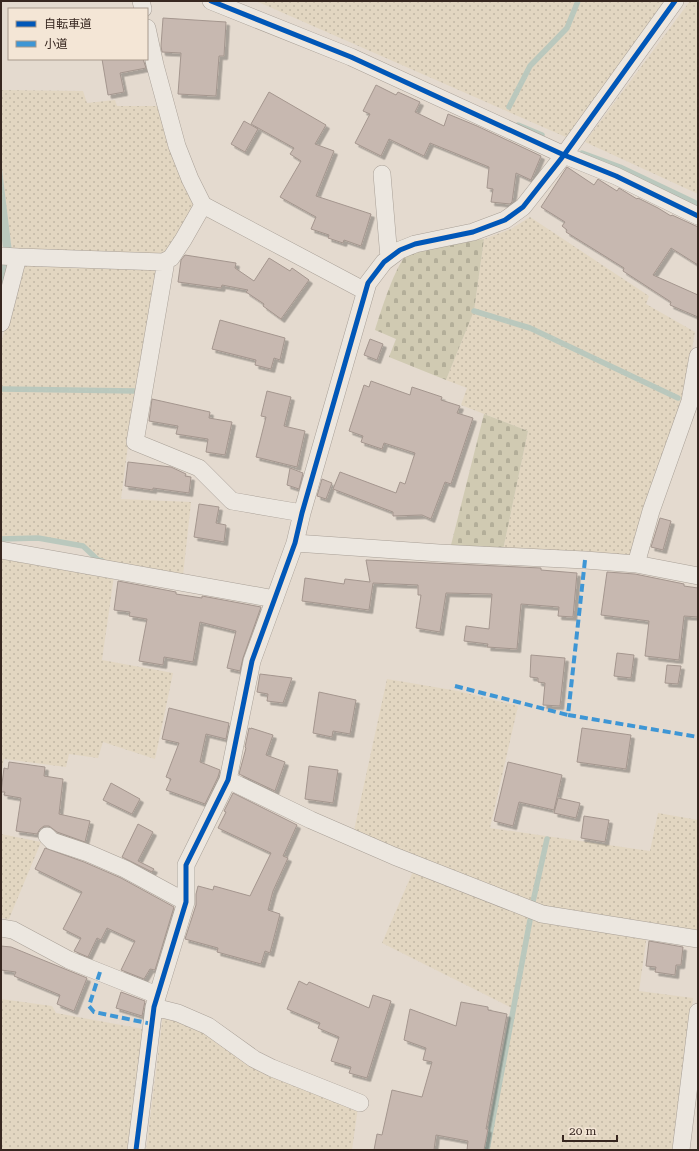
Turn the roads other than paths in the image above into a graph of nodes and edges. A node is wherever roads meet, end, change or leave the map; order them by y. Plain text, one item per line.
1 (211, 1) edge
2 (676, 1) edge
3 (148, 33) edge
4 (564, 155) junction
5 (382, 174) dead end
6 (203, 205) junction
7 (698, 216) edge
8 (12, 257) edge
9 (389, 258) junction
10 (166, 261) junction
11 (365, 291) junction
12 (1, 323) edge
13 (698, 356) edge
14 (302, 513) junction
15 (295, 543) junction
16 (1, 550) edge
17 (636, 564) junction
18 (698, 576) edge
19 (275, 598) junction
20 (228, 780) junction
21 (47, 836) dead end
22 (186, 902) junction
23 (1, 928) edge
24 (698, 939) edge
25 (156, 1001) junction
26 (698, 1012) edge
27 (360, 1103) dead end
28 (136, 1150) edge
29 (681, 1150) edge

1 - 4 street
2 - 4 street
3 - 6 street
4 - 7 street
4 - 9 street
5 - 9 street
6 - 10 street
6 - 11 street
8 - 10 street
8 - 12 street
9 - 11 street
10 - 14 street
11 - 14 street
13 - 17 street
14 - 15 street
15 - 17 street
15 - 19 street
16 - 19 street
17 - 18 street
19 - 20 street
20 - 22 street
20 - 24 street
21 - 22 street
22 - 25 street
23 - 25 street
25 - 27 street
25 - 28 street
26 - 29 street

